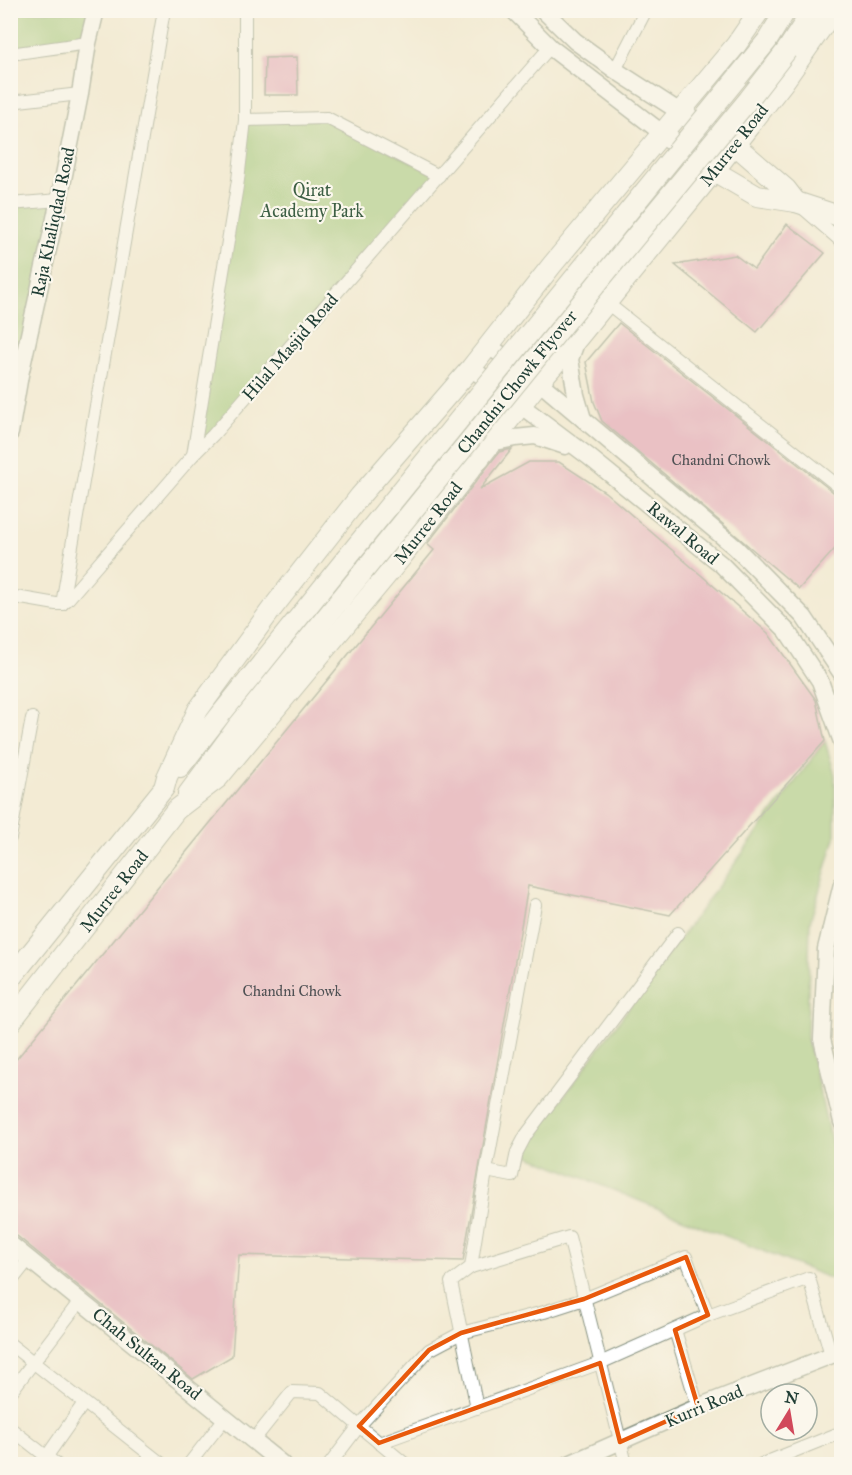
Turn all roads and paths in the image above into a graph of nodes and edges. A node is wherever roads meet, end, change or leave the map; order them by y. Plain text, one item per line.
1 (96, 10) edge
2 (164, 10) edge
3 (245, 10) edge
4 (513, 10) edge
5 (543, 10) edge
6 (646, 10) edge
7 (760, 10) edge
8 (786, 10) edge
9 (813, 10) edge
10 (834, 10) edge
11 (88, 43) junction
12 (736, 45) junction
13 (550, 47) junction
14 (10, 54) edge
15 (615, 70) junction
16 (783, 83) junction
17 (80, 94) junction
18 (10, 102) edge
19 (680, 112) junction
20 (245, 120) junction
21 (662, 133) junction
22 (734, 144) junction
23 (714, 171) junction
24 (439, 176) junction
25 (59, 200) junction
26 (796, 202) junction
27 (10, 204) edge
28 (842, 217) edge
29 (842, 242) edge
30 (607, 303) junction
31 (578, 339) junction
32 (489, 346) junction
33 (471, 368) junction
34 (15, 374) edge
35 (539, 382) junction
36 (520, 406) junction
37 (583, 420) junction
38 (10, 433) edge
39 (491, 443) junction
40 (193, 455) junction
41 (588, 456) junction
42 (842, 489) edge
43 (10, 596) edge
44 (62, 604) junction
45 (842, 674) edge
46 (32, 718) dead end
47 (842, 742) edge
48 (164, 788) junction
49 (176, 810) junction
50 (10, 838) edge
51 (842, 884) edge
52 (536, 905) dead end
53 (678, 933) dead end
54 (10, 979) edge
55 (10, 1023) edge
56 (842, 1122) edge
57 (486, 1171) junction
58 (10, 1244) edge
59 (29, 1259) junction
60 (471, 1267) junction
61 (10, 1283) edge
62 (584, 1299) junction
63 (80, 1301) junction
64 (708, 1315) junction
65 (675, 1330) junction
66 (461, 1333) junction
67 (10, 1344) edge
68 (836, 1353) edge
69 (34, 1362) junction
70 (600, 1363) junction
71 (10, 1393) edge
72 (84, 1403) junction
73 (698, 1407) junction
74 (477, 1408) junction
75 (225, 1418) junction
76 (359, 1426) junction
77 (10, 1428) edge
78 (842, 1432) edge
79 (253, 1441) junction
80 (620, 1442) junction
81 (379, 1443) junction
82 (52, 1460) edge
83 (162, 1464) edge
84 (189, 1464) edge
85 (282, 1464) edge
86 (330, 1464) edge
87 (405, 1464) edge
88 (569, 1464) edge
89 (626, 1464) edge
90 (762, 1464) edge

1 - 11 main road, Raja Khaliqdad Road
2 - 44 street
3 - 20 street
4 - 13 main road
5 - 15 main road
6 - 15 street
7 - 12 main road, Murree Road
8 - 48 main road, Chandni Chowk Flyover, bridge
9 - 49 main road, Chandni Chowk Flyover, bridge
10 - 16 main road, Murree Road
11 - 14 street
11 - 17 main road, Raja Khaliqdad Road
12 - 16 main road
12 - 19 main road, Murree Road
13 - 21 main road
13 - 24 street, Hilal Masjid Road
15 - 19 main road
16 - 22 main road, Murree Road
17 - 18 street
17 - 25 main road, Raja Khaliqdad Road
19 - 21 main road, Murree Road
19 - 22 main road
20 - 24 street
20 - 40 street
21 - 23 main road
21 - 32 main road, Murree Road
22 - 23 main road, Murree Road
22 - 26 main road
23 - 26 main road
23 - 30 main road, Murree Road
24 - 40 street, Hilal Masjid Road
25 - 27 street
25 - 34 main road, Raja Khaliqdad Road
26 - 28 main road
26 - 29 street
30 - 31 main road, Murree Road
30 - 42 street
31 - 35 main road, Murree Road
31 - 37 main road
32 - 33 main road, Murree Road
32 - 35 main road, Rawal Road
33 - 36 main road, Rawal Road
33 - 48 main road, Murree Road
34 - 38 main road, Raja Khaliqdad Road
35 - 36 main road, Murree Road
35 - 37 main road, Rawal Road
36 - 39 main road, Murree Road
36 - 41 main road, Rawal Road
37 - 45 main road, Rawal Road
39 - 41 main road
39 - 49 main road, Murree Road
40 - 44 street, Hilal Masjid Road
41 - 47 main road, Rawal Road
43 - 44 street
46 - 50 street
48 - 54 main road, Murree Road
49 - 55 main road, Murree Road
51 - 56 main road
52 - 57 street
53 - 57 street
57 - 60 street
58 - 59 main road, Chah Sultan Road
59 - 61 street
59 - 63 main road, Chah Sultan Road
60 - 62 street
60 - 66 street
62 - 64 street
62 - 66 street
62 - 70 street
63 - 69 street
63 - 75 main road, Chah Sultan Road
64 - 65 street
64 - 68 street
65 - 70 street
65 - 73 street
66 - 74 street
66 - 76 street
67 - 69 street
68 - 73 main road, Kurri Road
69 - 71 street
69 - 72 street
70 - 74 street
70 - 80 street
72 - 82 street
72 - 83 street
73 - 80 main road, Kurri Road
74 - 81 street
75 - 79 main road, Chah Sultan Road
75 - 84 street
76 - 79 street
76 - 81 street
76 - 86 street
77 - 82 street
78 - 90 street
79 - 85 main road, Chah Sultan Road
80 - 88 main road, Kurri Road
80 - 89 street
81 - 87 street

